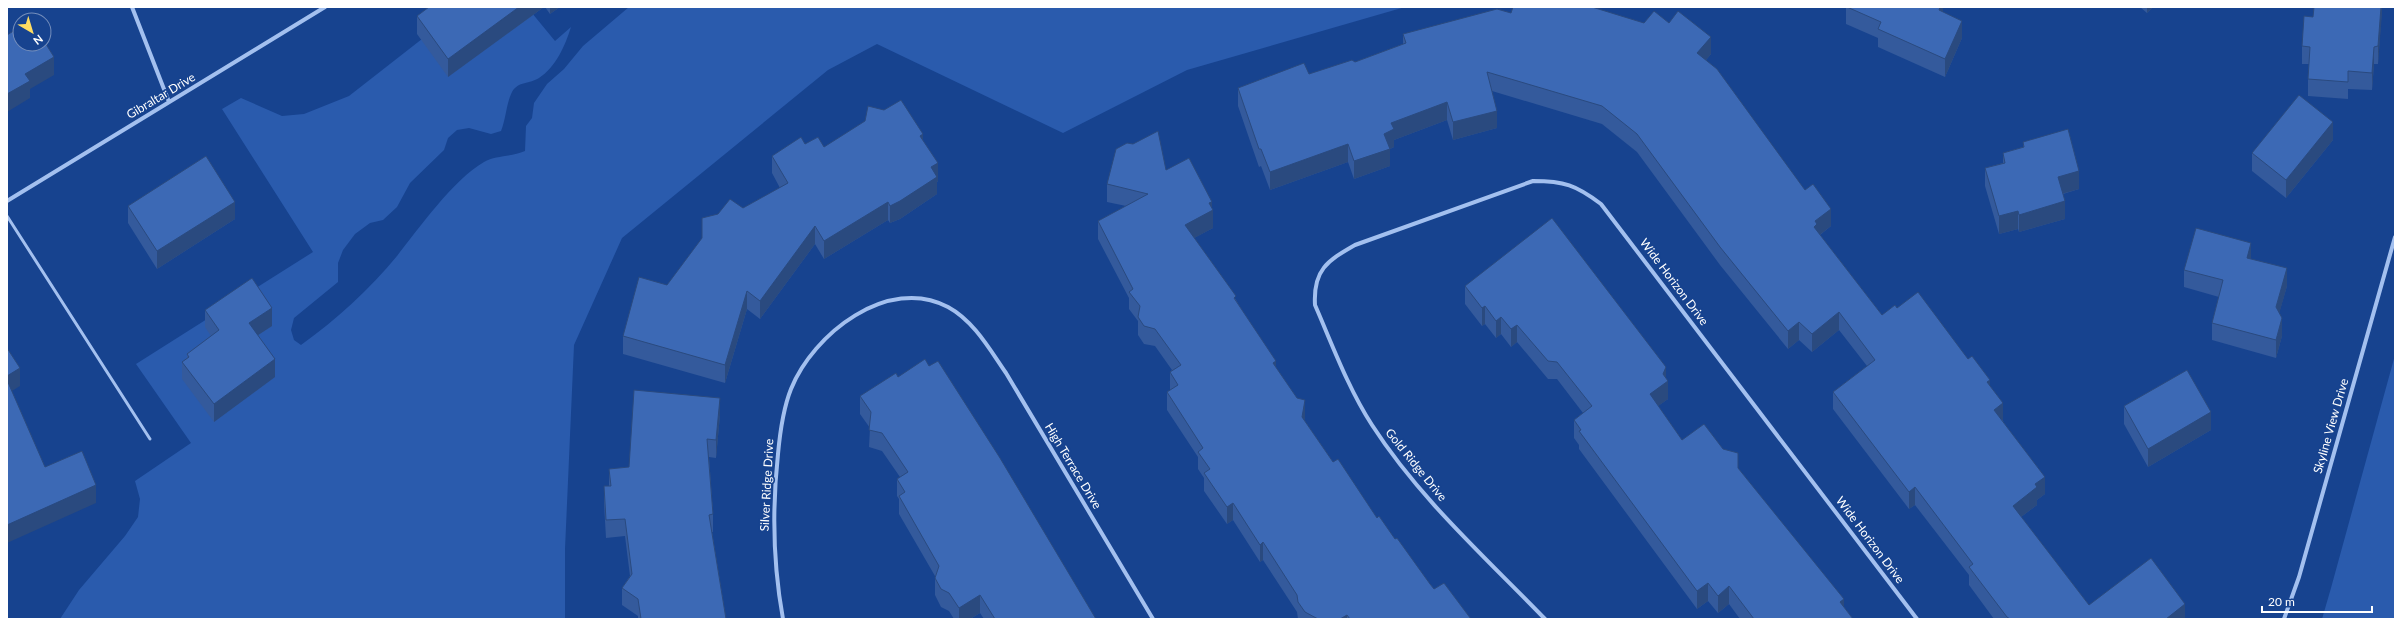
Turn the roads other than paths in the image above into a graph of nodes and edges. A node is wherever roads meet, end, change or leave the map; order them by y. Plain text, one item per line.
1 (132, 7) edge
2 (325, 7) edge
3 (169, 102) junction
4 (7, 201) edge
5 (7, 216) edge
6 (2395, 237) edge
7 (1319, 273) joint
8 (972, 327) joint
9 (150, 439) dead end
10 (783, 619) edge
11 (1153, 619) edge
12 (1546, 619) edge
13 (1917, 619) edge
14 (2284, 619) edge

1 - 3 street
2 - 3 street, Gibraltar Drive
3 - 4 street, Gibraltar Drive
5 - 9 lane
6 - 14 street, Skyline View Drive
7 - 12 street, Gold Ridge Drive
7 - 13 street, Wide Horizon Drive
8 - 10 street, Silver Ridge Drive
8 - 11 street, High Terrace Drive

